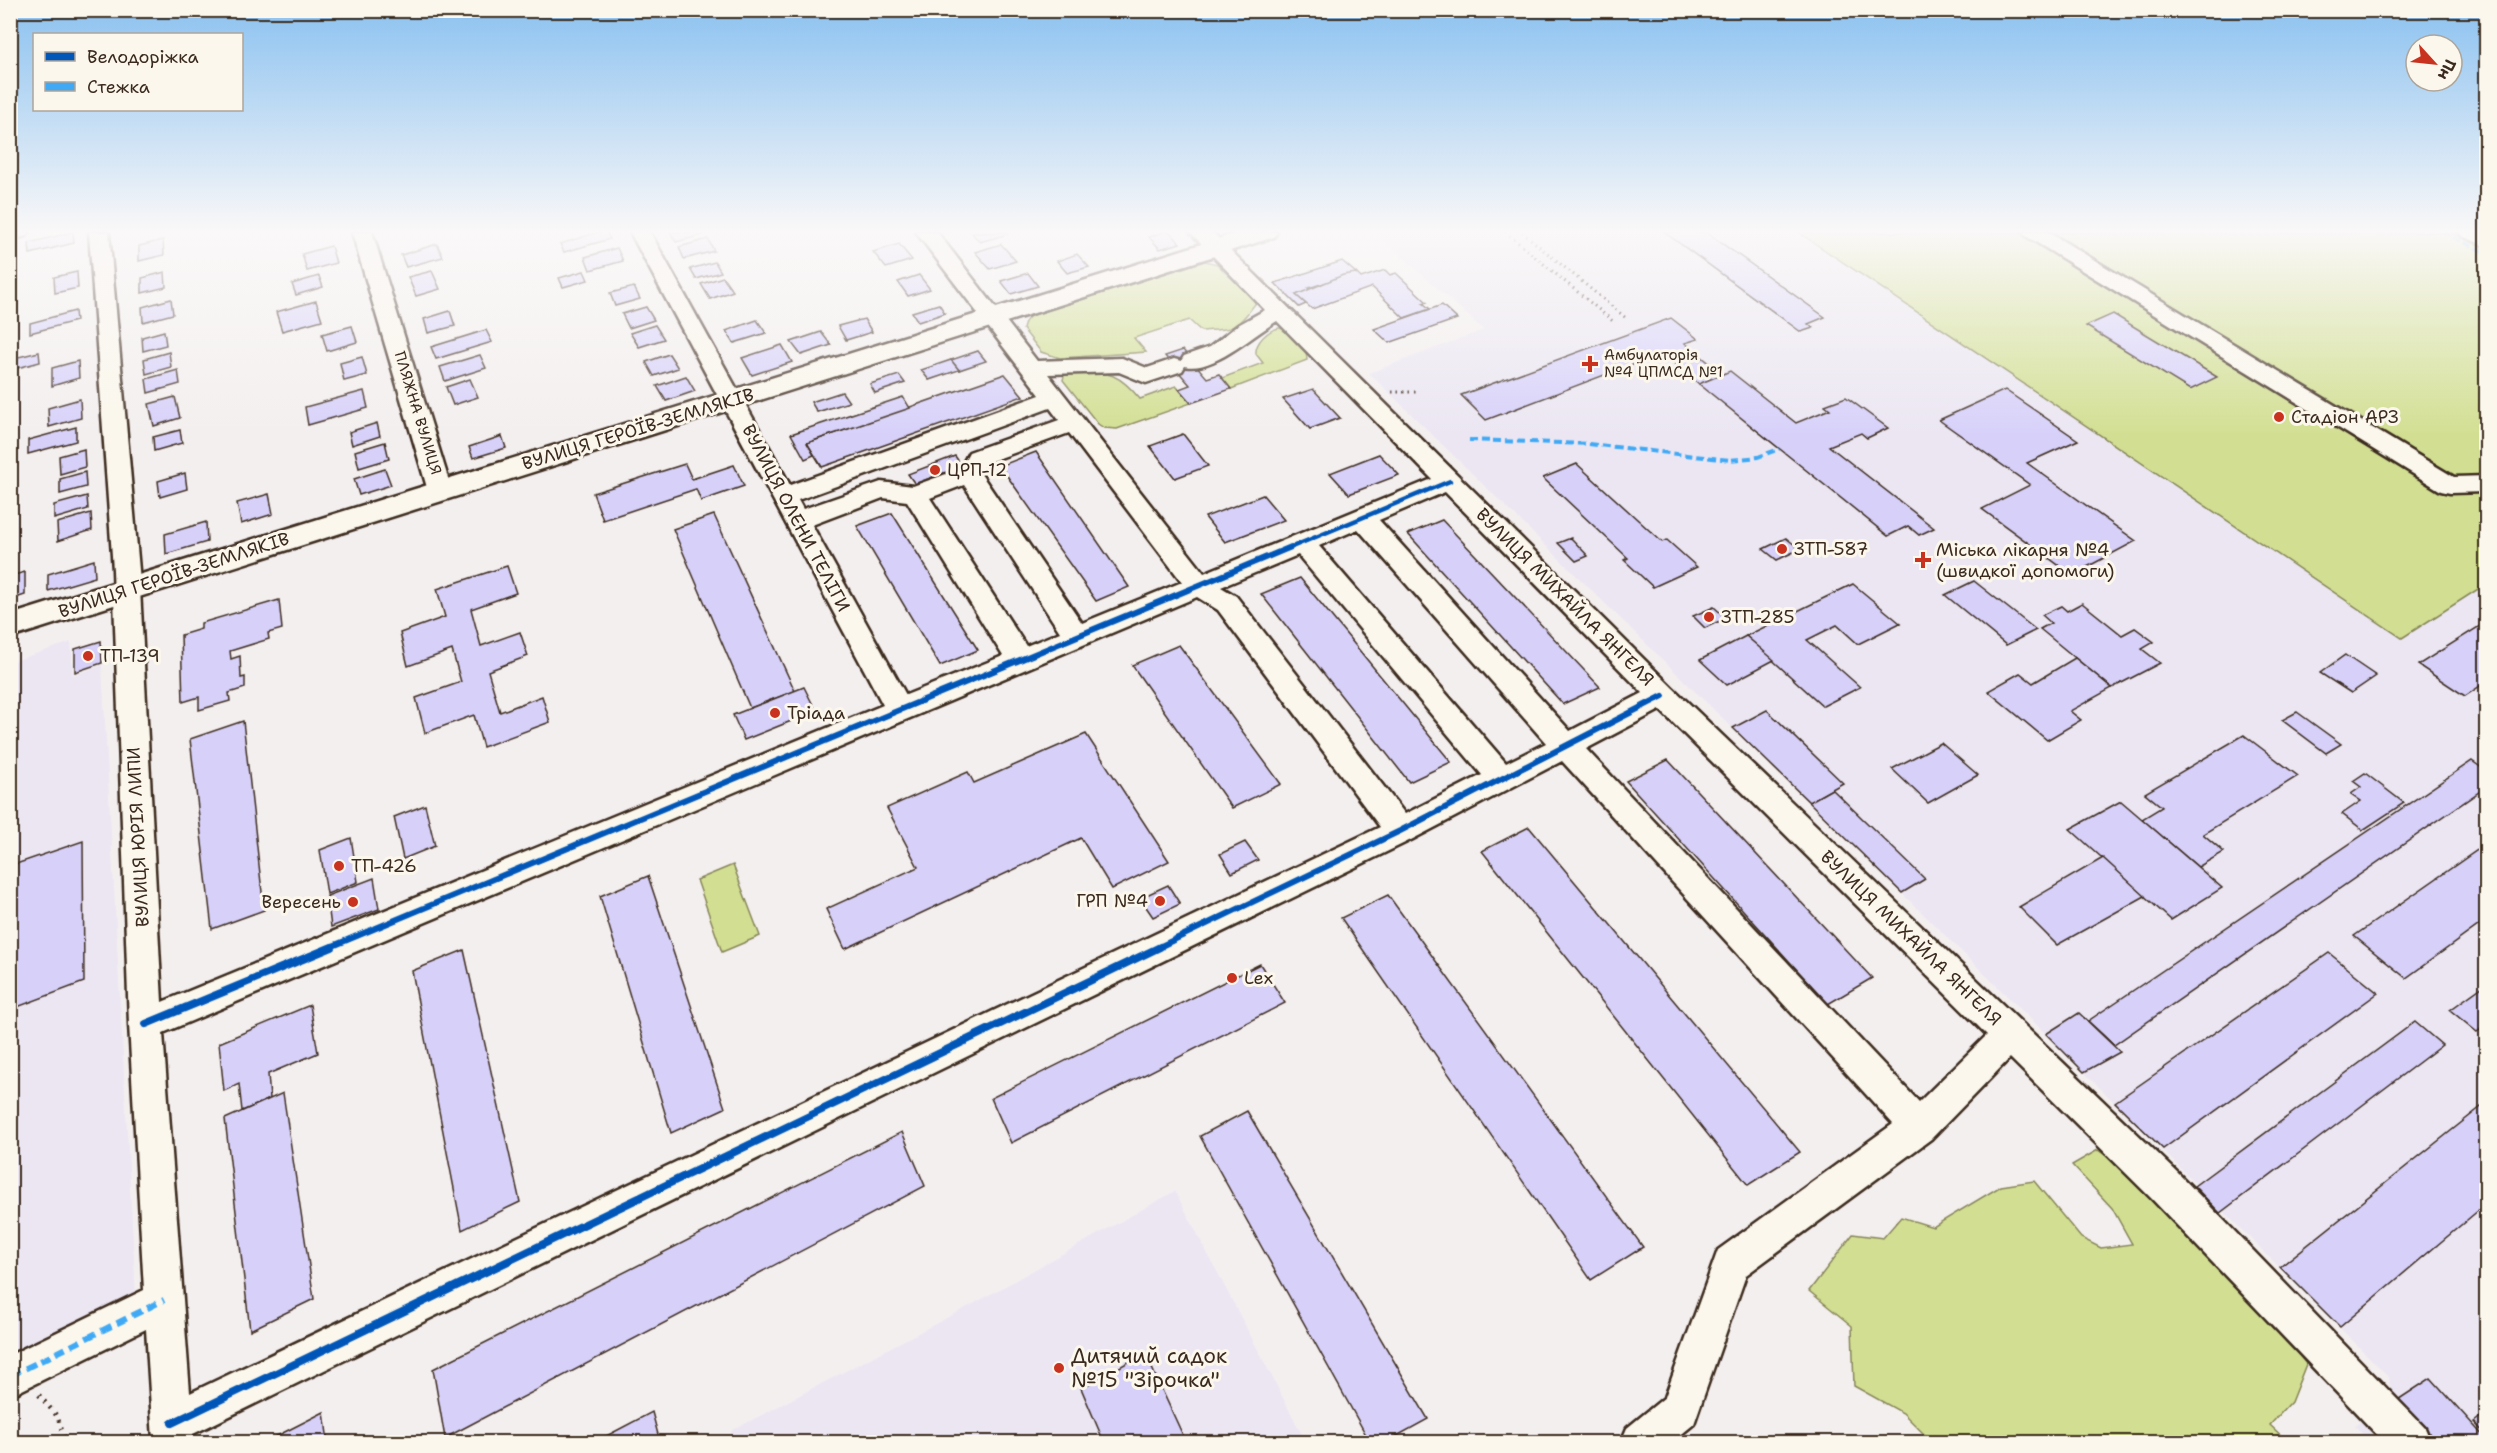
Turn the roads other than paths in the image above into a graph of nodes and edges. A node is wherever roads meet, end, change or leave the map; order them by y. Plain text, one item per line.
1 (104, 300) edge
2 (382, 300) edge
3 (677, 300) edge
4 (980, 300) edge
5 (1044, 300) edge
6 (1268, 300) edge
7 (2145, 300) edge
8 (1279, 311) junction
9 (994, 318) junction
10 (1030, 368) junction
11 (1055, 398) junction
12 (732, 400) junction
13 (1073, 423) junction
14 (969, 474) junction
15 (1450, 481) junction
16 (2487, 484) edge
17 (440, 491) junction
18 (915, 494) junction
19 (783, 497) junction
20 (1362, 518) junction
21 (796, 520) junction
22 (1302, 543) junction
23 (1200, 587) junction
24 (126, 590) junction
25 (10, 627) edge
26 (1077, 636) junction
27 (1020, 660) junction
28 (1663, 696) junction
29 (900, 710) junction
30 (1566, 746) junction
31 (1502, 778) junction
32 (1400, 831) junction
33 (146, 1023) junction
34 (2010, 1035) junction
35 (1919, 1127) junction
36 (164, 1300) junction
37 (24, 1384) edge
38 (172, 1433) edge
39 (1641, 1443) edge
40 (2411, 1443) edge

1 - 24 street, ВУЛИЦЯ ЮРІЯ ЛИПИ
2 - 17 street, ПЛЯЖНА ВУЛИЦЯ
3 - 12 street, ВУЛИЦЯ ОЛЕНИ ТЕЛІГИ
4 - 9 street
5 - 9 main road, ВУЛИЦЯ ГЕРОЇВ-ЗЕМЛЯКІВ
6 - 8 street, ВУЛИЦЯ МИХАЙЛА ЯНГЕЛЯ
7 - 16 street
8 - 10 street
8 - 15 street, ВУЛИЦЯ МИХАЙЛА ЯНГЕЛЯ
9 - 10 street
9 - 12 main road, ВУЛИЦЯ ГЕРОЇВ-ЗЕМЛЯКІВ
10 - 11 street
11 - 13 street
11 - 19 street
12 - 17 main road, ВУЛИЦЯ ГЕРОЇВ-ЗЕМЛЯКІВ
12 - 19 street, ВУЛИЦЯ ОЛЕНИ ТЕЛІГИ
13 - 14 street
13 - 23 street
14 - 18 street
14 - 26 street
15 - 20 street
15 - 28 street, ВУЛИЦЯ МИХАЙЛА ЯНГЕЛЯ
17 - 24 main road, ВУЛИЦЯ ГЕРОЇВ-ЗЕМЛЯКІВ
18 - 21 street
18 - 27 street
19 - 21 street, ВУЛИЦЯ ОЛЕНИ ТЕЛІГИ
20 - 22 street
20 - 30 street
21 - 29 street, ВУЛИЦЯ ОЛЕНИ ТЕЛІГИ
22 - 23 street
22 - 31 street
23 - 26 street
23 - 32 street
24 - 25 main road, ВУЛИЦЯ ГЕРОЇВ-ЗЕМЛЯКІВ
24 - 33 street, ВУЛИЦЯ ЮРІЯ ЛИПИ
26 - 27 street
27 - 29 street
28 - 30 street
28 - 34 street, ВУЛИЦЯ МИХАЙЛА ЯНГЕЛЯ
29 - 33 street
30 - 31 street
30 - 35 street
31 - 32 street
32 - 38 street
33 - 36 street, ВУЛИЦЯ ЮРІЯ ЛИПИ
34 - 35 street
34 - 40 street, ВУЛИЦЯ МИХАЙЛА ЯНГЕЛЯ
35 - 39 street
36 - 37 street
36 - 38 street, ВУЛИЦЯ ЮРІЯ ЛИПИ

